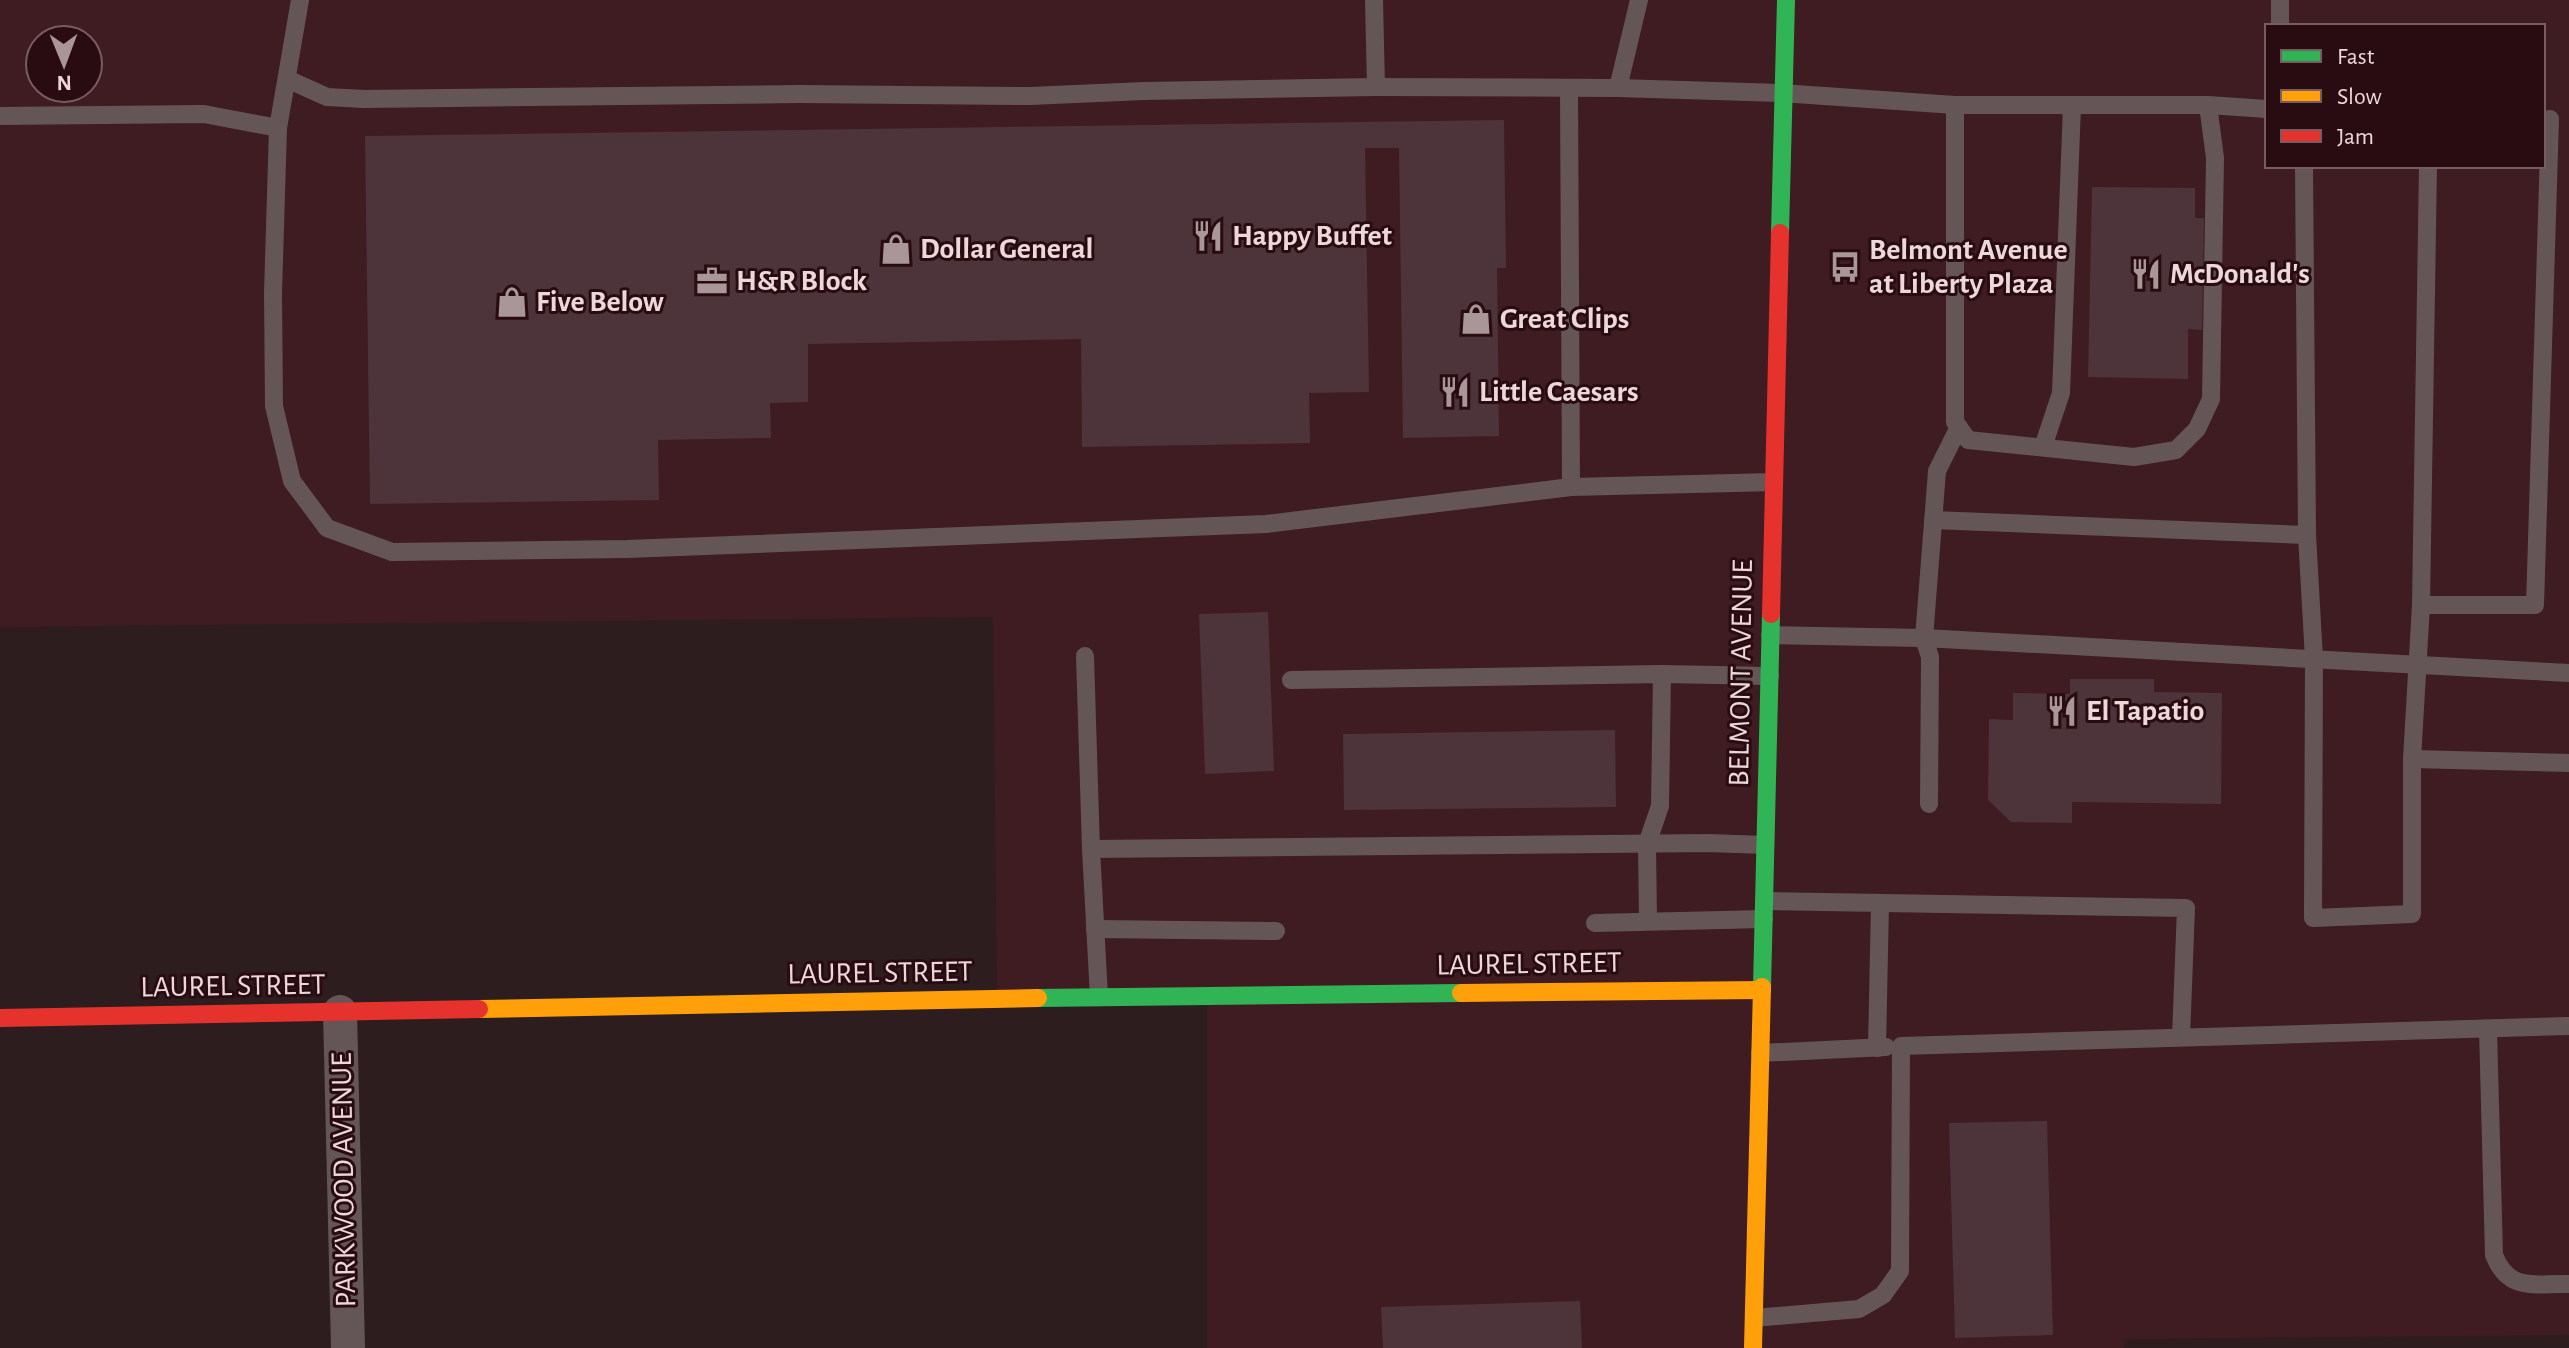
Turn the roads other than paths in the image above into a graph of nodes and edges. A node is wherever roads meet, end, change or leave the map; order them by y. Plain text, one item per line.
1 (300, 0) edge
2 (1374, 0) edge
3 (1786, 0) edge
4 (2280, 0) edge
5 (1637, 7) edge
6 (2280, 24) edge
7 (287, 79) junction
8 (1376, 87) junction
9 (1618, 88) junction
10 (1569, 89) junction
11 (1781, 93) junction
12 (1955, 105) junction
13 (2208, 105) junction
14 (2072, 106) junction
15 (2265, 109) edge
16 (0, 116) edge
17 (2554, 119) edge
18 (278, 128) junction
19 (2304, 168) edge
20 (2428, 168) edge
21 (1959, 427) junction
22 (2043, 447) junction
23 (1774, 482) junction
24 (1571, 487) junction
25 (1933, 520) junction
26 (2307, 535) junction
27 (2421, 605) junction
28 (1770, 635) junction
29 (1924, 638) junction
30 (1085, 656) dead end
31 (2314, 659) junction
32 (2417, 666) junction
33 (2569, 673) edge
34 (1662, 674) junction
35 (1770, 676) junction
36 (1291, 680) dead end
37 (2412, 759) junction
38 (2569, 763) edge
39 (1929, 804) dead end
40 (1647, 844) junction
41 (1765, 845) junction
42 (1091, 849) junction
43 (1880, 903) junction
44 (1764, 910) junction
45 (1648, 921) junction
46 (1595, 923) dead end
47 (1095, 929) junction
48 (1276, 931) dead end
49 (1762, 990) junction
50 (1099, 997) junction
51 (340, 1012) junction
52 (0, 1018) edge
53 (2569, 1026) edge
54 (2488, 1029) junction
55 (2181, 1037) junction
56 (1901, 1046) junction
57 (1877, 1048) junction
58 (1760, 1053) junction
59 (2569, 1284) edge
60 (1754, 1318) junction
61 (348, 1348) edge
62 (1753, 1348) edge

1 - 7 lane
2 - 8 lane
3 - 11 street, BELMONT AVENUE
4 - 6 lane
5 - 9 lane
7 - 8 lane
7 - 18 lane
8 - 10 lane
9 - 10 lane
9 - 11 lane
10 - 24 lane
11 - 12 lane
11 - 23 street, BELMONT AVENUE
12 - 14 lane
12 - 21 lane
13 - 14 lane
13 - 15 lane
13 - 22 lane
14 - 22 lane
16 - 18 lane
17 - 27 lane
18 - 24 lane
19 - 26 lane
20 - 27 lane
21 - 22 lane
21 - 25 lane
23 - 24 lane
23 - 28 street, BELMONT AVENUE
25 - 26 lane
25 - 29 lane
26 - 31 lane
27 - 32 lane
28 - 29 lane
28 - 35 street, BELMONT AVENUE
29 - 31 lane
29 - 39 lane
30 - 42 lane
31 - 32 lane
31 - 37 lane
32 - 33 lane
32 - 37 lane
34 - 35 lane
34 - 36 lane
34 - 40 lane
35 - 41 street, BELMONT AVENUE
37 - 38 lane
40 - 41 lane
40 - 42 lane
40 - 45 lane
41 - 44 street, BELMONT AVENUE
42 - 47 lane
43 - 44 lane
43 - 55 lane
43 - 57 lane
44 - 45 lane
44 - 49 street, BELMONT AVENUE
45 - 46 lane
47 - 48 lane
47 - 50 lane
49 - 50 street, LAUREL STREET
49 - 58 street, BELMONT AVENUE
50 - 51 street, LAUREL STREET
51 - 52 street, LAUREL STREET
51 - 61 street, PARKWOOD AVENUE
53 - 54 lane
54 - 55 lane
54 - 59 lane
55 - 56 lane
56 - 57 lane
56 - 60 lane
57 - 58 lane
58 - 60 street, BELMONT AVENUE
60 - 62 street, BELMONT AVENUE

